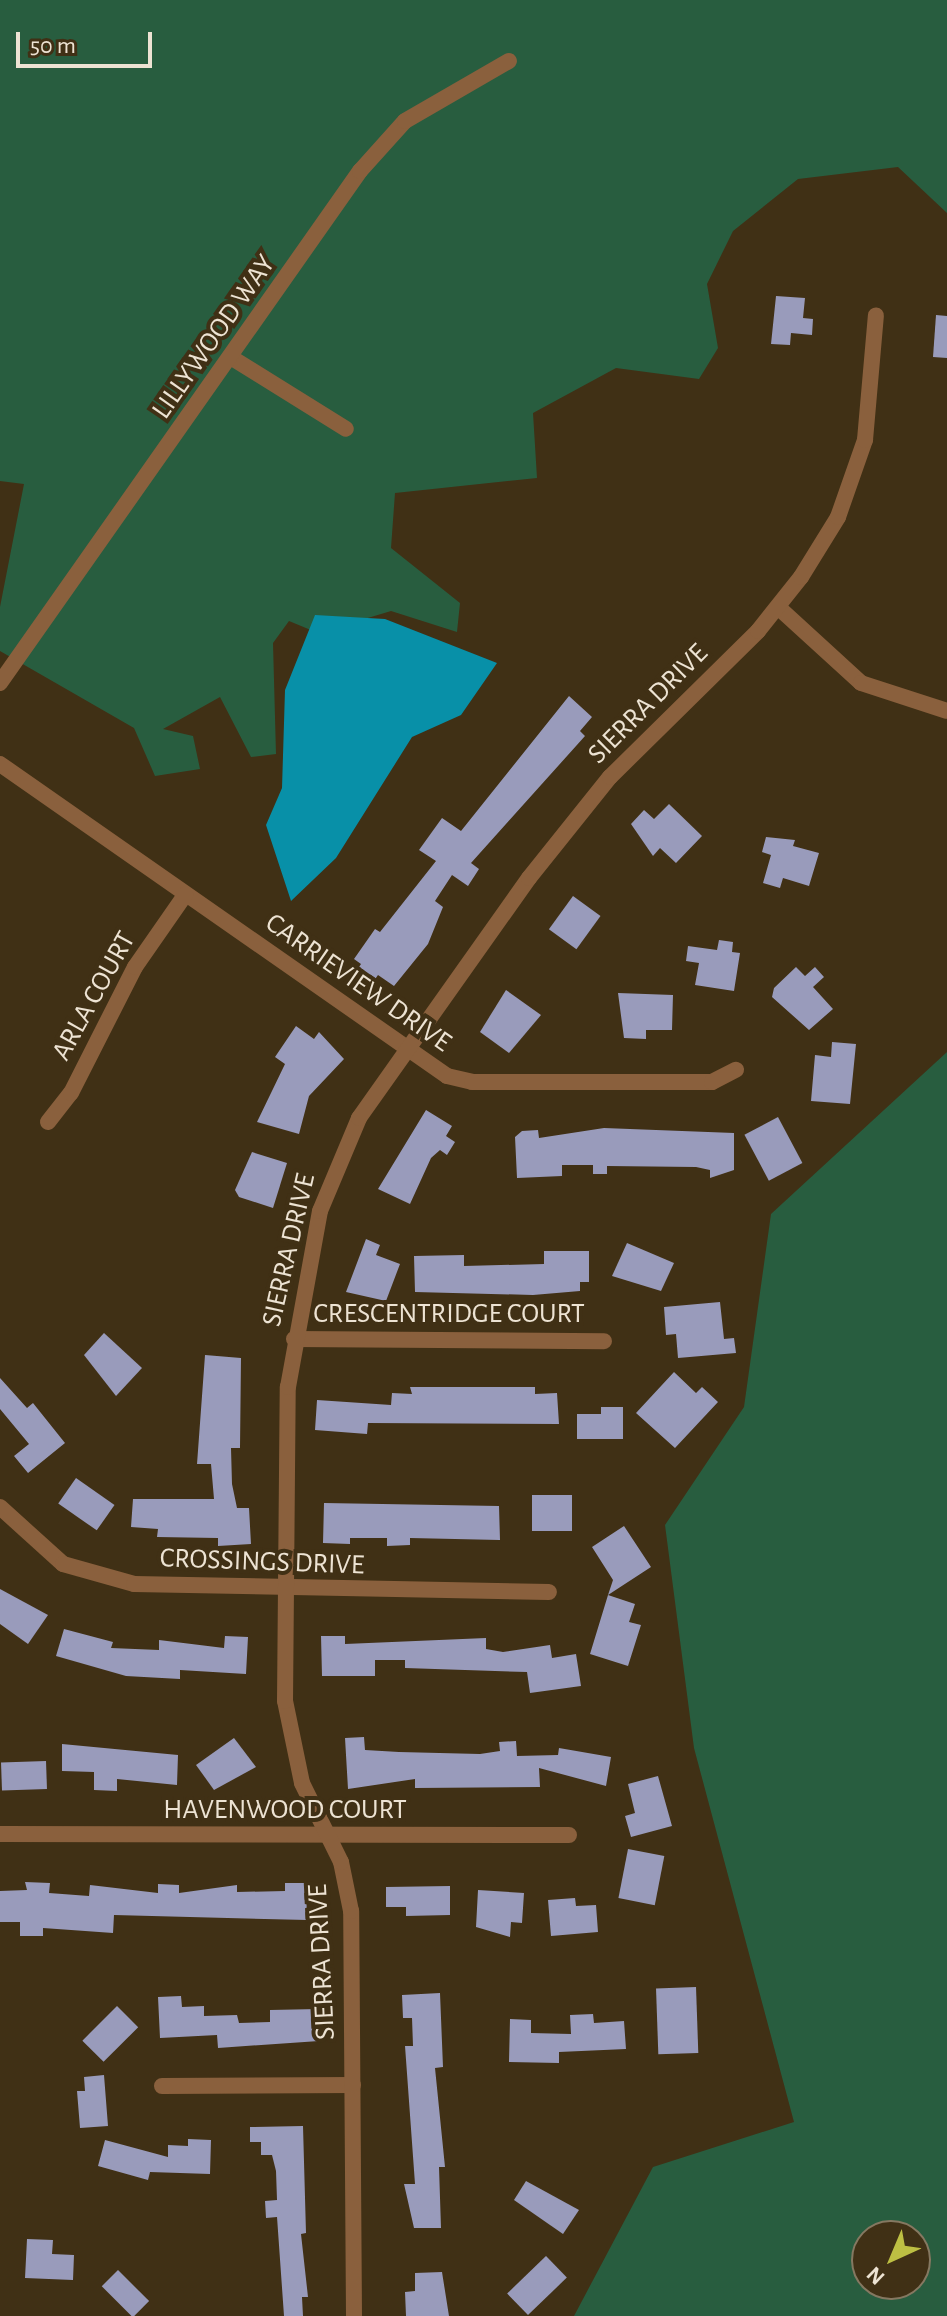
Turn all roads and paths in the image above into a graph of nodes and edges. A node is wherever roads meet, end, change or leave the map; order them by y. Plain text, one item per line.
1 (509, 61) dead end
2 (876, 315) dead end
3 (232, 358) junction
4 (346, 429) dead end
5 (779, 608) junction
6 (0, 683) edge
7 (947, 711) edge
8 (0, 764) edge
9 (185, 895) junction
10 (409, 1050) junction
11 (736, 1070) dead end
12 (48, 1122) dead end
13 (294, 1339) junction
14 (604, 1341) dead end
15 (0, 1507) edge
16 (286, 1591) junction
17 (549, 1592) dead end
18 (0, 1834) edge
19 (569, 1835) dead end
20 (329, 1838) junction
21 (353, 2085) junction
22 (162, 2086) dead end
23 (354, 2316) edge

1 - 3 street, LILLYWOOD WAY
2 - 5 street, SIERRA DRIVE
3 - 4 street
3 - 6 street, LILLYWOOD WAY
5 - 7 street
5 - 10 street, SIERRA DRIVE
8 - 9 street, CARRIEVIEW DRIVE
9 - 10 street, CARRIEVIEW DRIVE
9 - 12 street, ARLA COURT
10 - 11 street, CARRIEVIEW DRIVE
10 - 13 street, SIERRA DRIVE
13 - 14 street, CRESCENTRIDGE COURT
13 - 16 street, SIERRA DRIVE
15 - 16 street, CROSSINGS DRIVE
16 - 17 street, CROSSINGS DRIVE
16 - 20 street, SIERRA DRIVE
18 - 20 street, HAVENWOOD COURT
19 - 20 street, HAVENWOOD COURT
20 - 21 street, SIERRA DRIVE
21 - 22 street
21 - 23 street, SIERRA DRIVE

